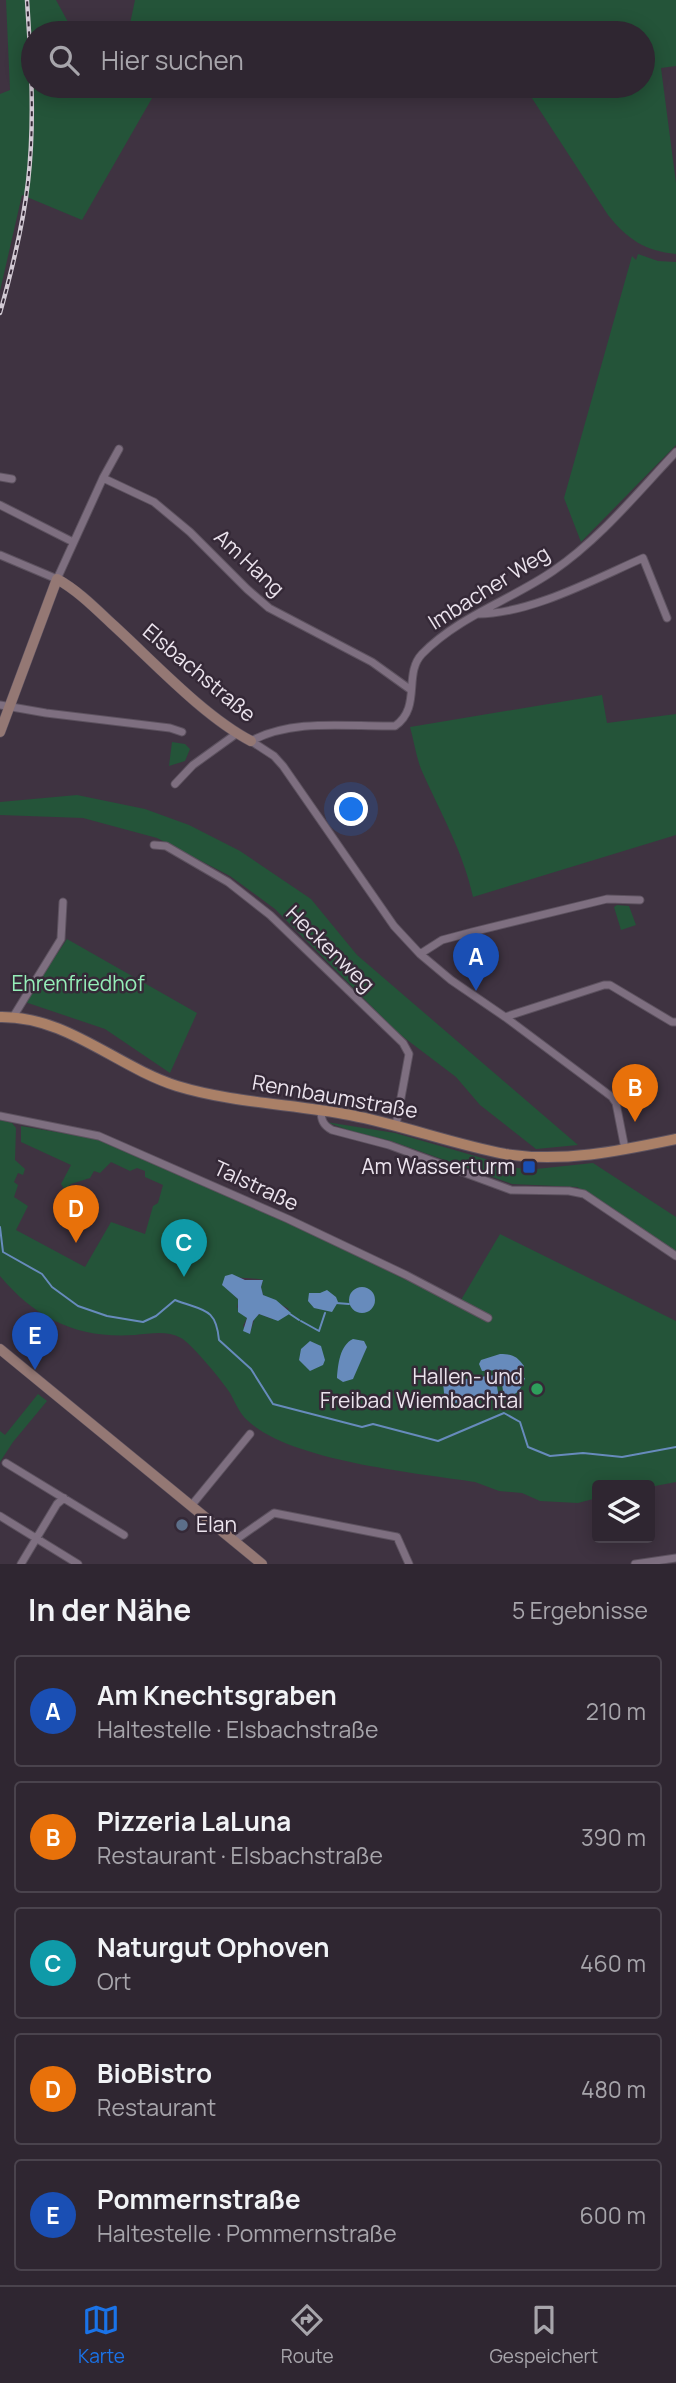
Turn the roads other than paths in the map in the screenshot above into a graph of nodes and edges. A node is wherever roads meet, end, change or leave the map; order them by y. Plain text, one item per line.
1 (119, 449) dead end
2 (676, 452) edge
3 (0, 477) edge
4 (103, 478) junction
5 (12, 479) dead end
6 (0, 505) edge
7 (73, 542) junction
8 (0, 555) edge
9 (57, 579) junction
10 (477, 614) junction
11 (667, 618) dead end
12 (411, 690) junction
13 (4, 706) edge
14 (0, 732) edge
15 (182, 732) dead end
16 (236, 734) junction
17 (251, 741) junction
18 (175, 784) dead end
19 (154, 845) dead end
20 (640, 900) dead end
21 (63, 902) dead end
22 (420, 954) junction
23 (0, 1017) edge
24 (13, 1017) junction
25 (505, 1017) junction
26 (676, 1022) edge
27 (321, 1110) junction
28 (0, 1116) edge
29 (396, 1125) junction
30 (676, 1139) edge
31 (625, 1149) junction
32 (676, 1256) edge
33 (488, 1318) dead end
34 (0, 1349) edge
35 (250, 1434) dead end
36 (6, 1463) dead end
37 (64, 1498) junction
38 (191, 1506) junction
39 (0, 1516) edge
40 (124, 1535) dead end
41 (37, 1539) junction
42 (234, 1541) junction
43 (676, 1558) edge
44 (21, 1564) edge
45 (78, 1564) edge
46 (262, 1564) edge
47 (409, 1564) edge
48 (635, 1564) edge

1 - 4 street
2 - 10 street, Imbacher Weg
3 - 5 street
4 - 7 street
4 - 12 street, Am Hang
6 - 7 street
7 - 9 street
8 - 9 street, Elsbachstraße
9 - 13 street
9 - 16 street, Elsbachstraße
10 - 11 street
10 - 12 street, Imbacher Weg
12 - 17 street, Imbacher Weg
13 - 14 street
13 - 15 street
16 - 17 street, Elsbachstraße
16 - 18 street
17 - 22 street, Elsbachstraße
19 - 29 street, Heckenweg
20 - 22 street
21 - 24 street
22 - 25 street, Elsbachstraße
23 - 24 main road, Rennbaumstraße
24 - 27 main road, Rennbaumstraße
25 - 26 street
25 - 31 street, Elsbachstraße
27 - 29 main road, Rennbaumstraße
27 - 32 street
28 - 33 street, Talstraße
29 - 31 main road, Rennbaumstraße
30 - 31 main road, Rennbaumstraße
34 - 38 street
35 - 38 street
36 - 37 street
37 - 40 street
37 - 41 street
38 - 42 street
39 - 41 street
41 - 44 street
41 - 45 street
42 - 46 street
42 - 47 street
43 - 48 street

